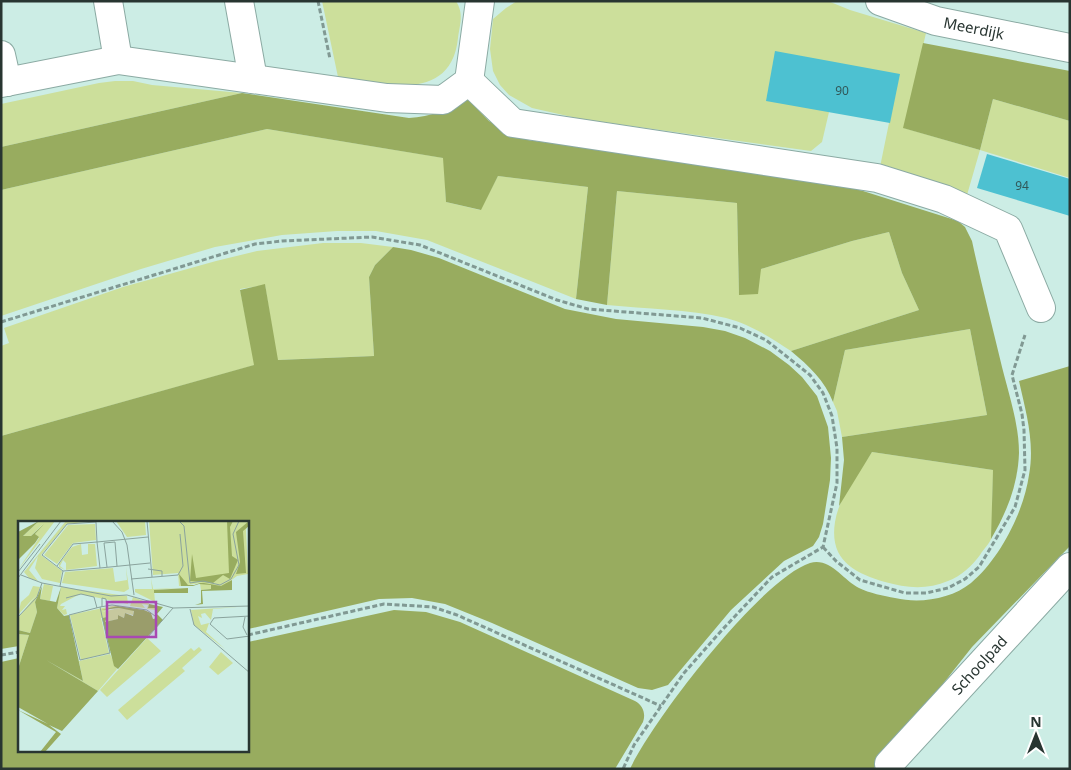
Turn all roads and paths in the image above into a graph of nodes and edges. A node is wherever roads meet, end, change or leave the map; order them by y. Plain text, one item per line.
1 (108, 1) edge
2 (239, 1) edge
3 (318, 1) edge
4 (480, 1) edge
5 (880, 1) edge
6 (1070, 48) edge
7 (1, 54) edge
8 (118, 60) junction
9 (253, 79) junction
10 (469, 81) junction
11 (4, 82) edge
12 (337, 91) junction
13 (1041, 308) joint
14 (1, 322) edge
15 (823, 547) junction
16 (1070, 567) edge
17 (249, 635) edge
18 (18, 652) edge
19 (1, 655) edge
20 (661, 706) junction
21 (889, 764) dead end
22 (623, 769) edge

1 - 8 street
2 - 9 street
3 - 12 path
4 - 10 street
5 - 6 street, Meerdijk
7 - 11 street
8 - 9 street
8 - 11 street
9 - 12 street
10 - 12 street
10 - 13 street
13 - 15 path
14 - 15 path
15 - 20 path
16 - 21 street, Schoolpad
17 - 20 path
18 - 19 path
20 - 22 path

